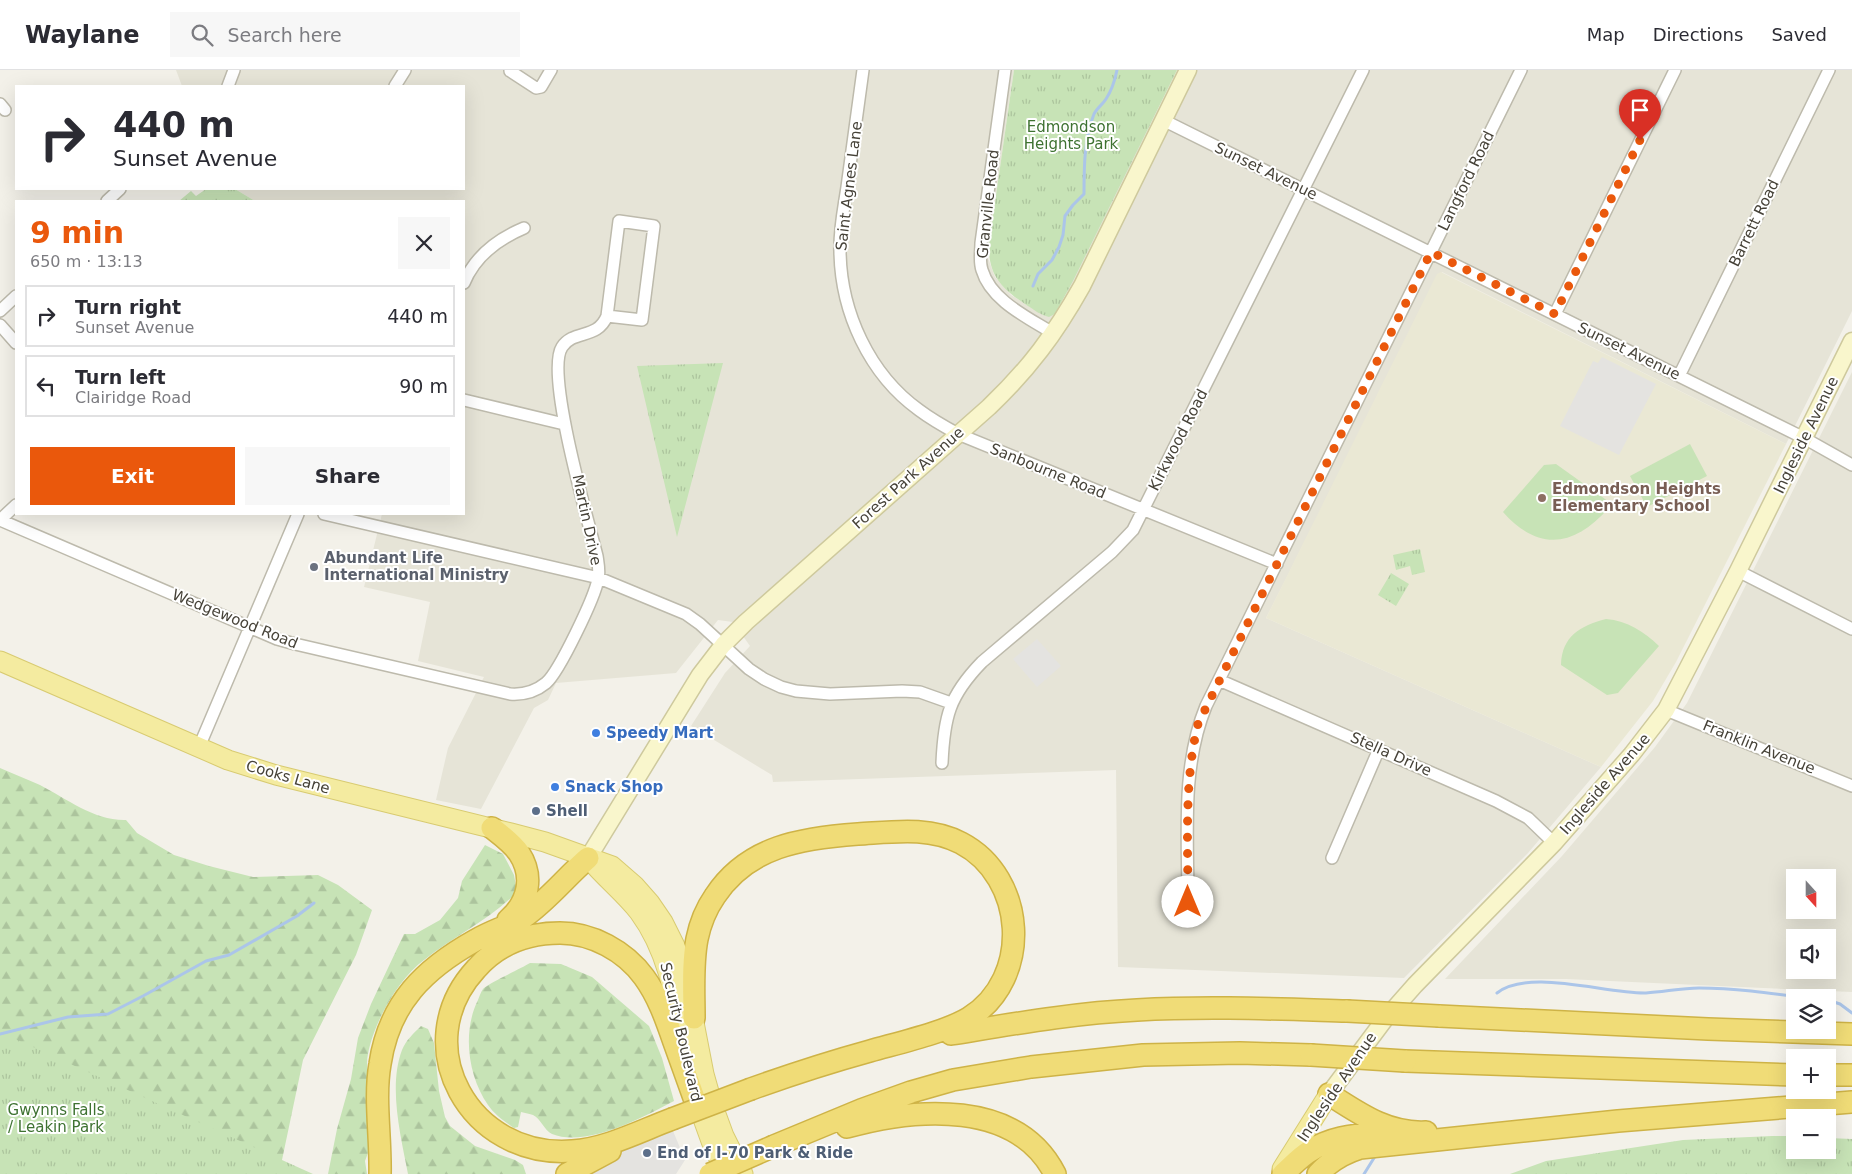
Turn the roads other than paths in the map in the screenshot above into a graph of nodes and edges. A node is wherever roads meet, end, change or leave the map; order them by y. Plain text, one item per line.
1 (234, 70) edge
2 (405, 70) edge
3 (511, 70) edge
4 (551, 70) edge
5 (863, 70) edge
6 (1005, 70) edge
7 (1188, 70) edge
8 (1362, 70) edge
9 (1522, 70) edge
10 (1675, 70) edge
11 (1829, 70) edge
12 (229, 85) edge
13 (396, 85) edge
14 (1163, 120) junction
15 (1303, 189) junction
16 (119, 190) edge
17 (108, 200) edge
18 (524, 228) dead end
19 (1431, 252) junction
20 (465, 281) edge
21 (15, 297) edge
22 (846, 301) joint
23 (0, 310) edge
24 (1555, 314) junction
25 (608, 316) junction
26 (0, 324) edge
27 (1054, 334) junction
28 (1852, 341) edge
29 (15, 342) edge
30 (1679, 376) junction
31 (465, 400) edge
32 (564, 424) junction
33 (958, 434) junction
34 (1804, 438) junction
35 (1852, 465) edge
36 (15, 507) edge
37 (1143, 510) junction
38 (298, 515) edge
39 (328, 515) edge
40 (0, 520) edge
41 (1277, 564) junction
42 (1738, 571) junction
43 (599, 578) junction
44 (250, 627) junction
45 (1852, 629) edge
46 (723, 645) junction
47 (0, 661) edge
48 (558, 667) joint
49 (1219, 680) junction
50 (951, 703) junction
51 (1666, 710) junction
52 (199, 747) junction
53 (1379, 749) junction
54 (942, 763) dead end
55 (1852, 786) edge
56 (492, 828) junction
57 (1554, 843) junction
58 (588, 858) junction
59 (1332, 858) dead end
60 (1188, 902) dead end
61 (495, 930) junction
62 (694, 1018) junction
63 (1852, 1034) edge
64 (893, 1044) junction
65 (1786, 1075) edge
66 (1836, 1075) edge
67 (1852, 1075) edge
68 (1330, 1094) junction
69 (1852, 1102) edge
70 (698, 1109) junction
71 (672, 1119) junction
72 (1618, 1121) junction
73 (1413, 1132) junction
74 (774, 1146) junction
75 (380, 1174) edge
76 (567, 1174) edge
77 (710, 1174) edge
78 (726, 1174) edge
79 (743, 1174) edge
80 (1055, 1174) edge
81 (1279, 1174) edge
82 (1283, 1174) edge
83 (1318, 1174) edge

1 - 12 street
2 - 13 street
3 - 4 street
5 - 22 street, Saint Agnes Lane
6 - 27 street, Granville Road
7 - 14 street, Forest Park Avenue
8 - 15 street, Kirkwood Road
9 - 19 street, Langford Road
10 - 24 street
11 - 30 street, Barrett Road
14 - 15 street, Sunset Avenue
14 - 27 street, Forest Park Avenue
15 - 19 street, Sunset Avenue
15 - 37 street, Kirkwood Road
16 - 17 street
18 - 20 street
19 - 24 street, Sunset Avenue
19 - 41 street, Langford Road
21 - 23 street
22 - 33 street, Sanbourne Road
24 - 30 street, Sunset Avenue
25 - 25 street
25 - 32 street, Martin Drive
26 - 29 street
27 - 33 street, Forest Park Avenue
28 - 34 street, Ingleside Avenue
30 - 34 street, Sunset Avenue
31 - 32 street
32 - 43 street, Martin Drive
33 - 37 street, Sanbourne Road
33 - 46 street, Forest Park Avenue
34 - 35 street, Sunset Avenue
34 - 42 street, Ingleside Avenue
36 - 40 street
37 - 41 street, Sanbourne Road
37 - 50 street, Kirkwood Road
38 - 44 street
39 - 43 street
40 - 44 street, Wedgewood Road
41 - 49 street, Langford Road
42 - 45 street
42 - 51 street, Ingleside Avenue
43 - 46 street
43 - 48 street, Martin Drive
44 - 48 street, Wedgewood Road
44 - 52 street
46 - 50 street
46 - 58 street, Forest Park Avenue
47 - 52 main road, Cooks Lane
49 - 53 street, Stella Drive
49 - 60 street, Langford Road
50 - 54 street, Kirkwood Road
51 - 55 street, Franklin Avenue
51 - 57 street, Ingleside Avenue
52 - 56 main road, Cooks Lane
53 - 57 street, Stella Drive
53 - 59 street
56 - 58 main road, Cooks Lane
56 - 61 highway
57 - 68 street, Ingleside Avenue
58 - 61 highway
58 - 62 main road, Security Boulevard
58 - 70 main road, Security Boulevard
61 - 75 highway
62 - 64 highway
62 - 79 main road, Security Boulevard
63 - 64 highway, bridge
64 - 71 highway, bridge
65 - 74 highway, bridge
66 - 67 highway
68 - 73 highway
68 - 81 main road, Ingleside Avenue
69 - 72 highway
70 - 71 highway
70 - 78 main road, Security Boulevard
71 - 76 highway
72 - 73 highway
72 - 83 highway
73 - 82 highway
74 - 77 highway, bridge
74 - 80 highway

